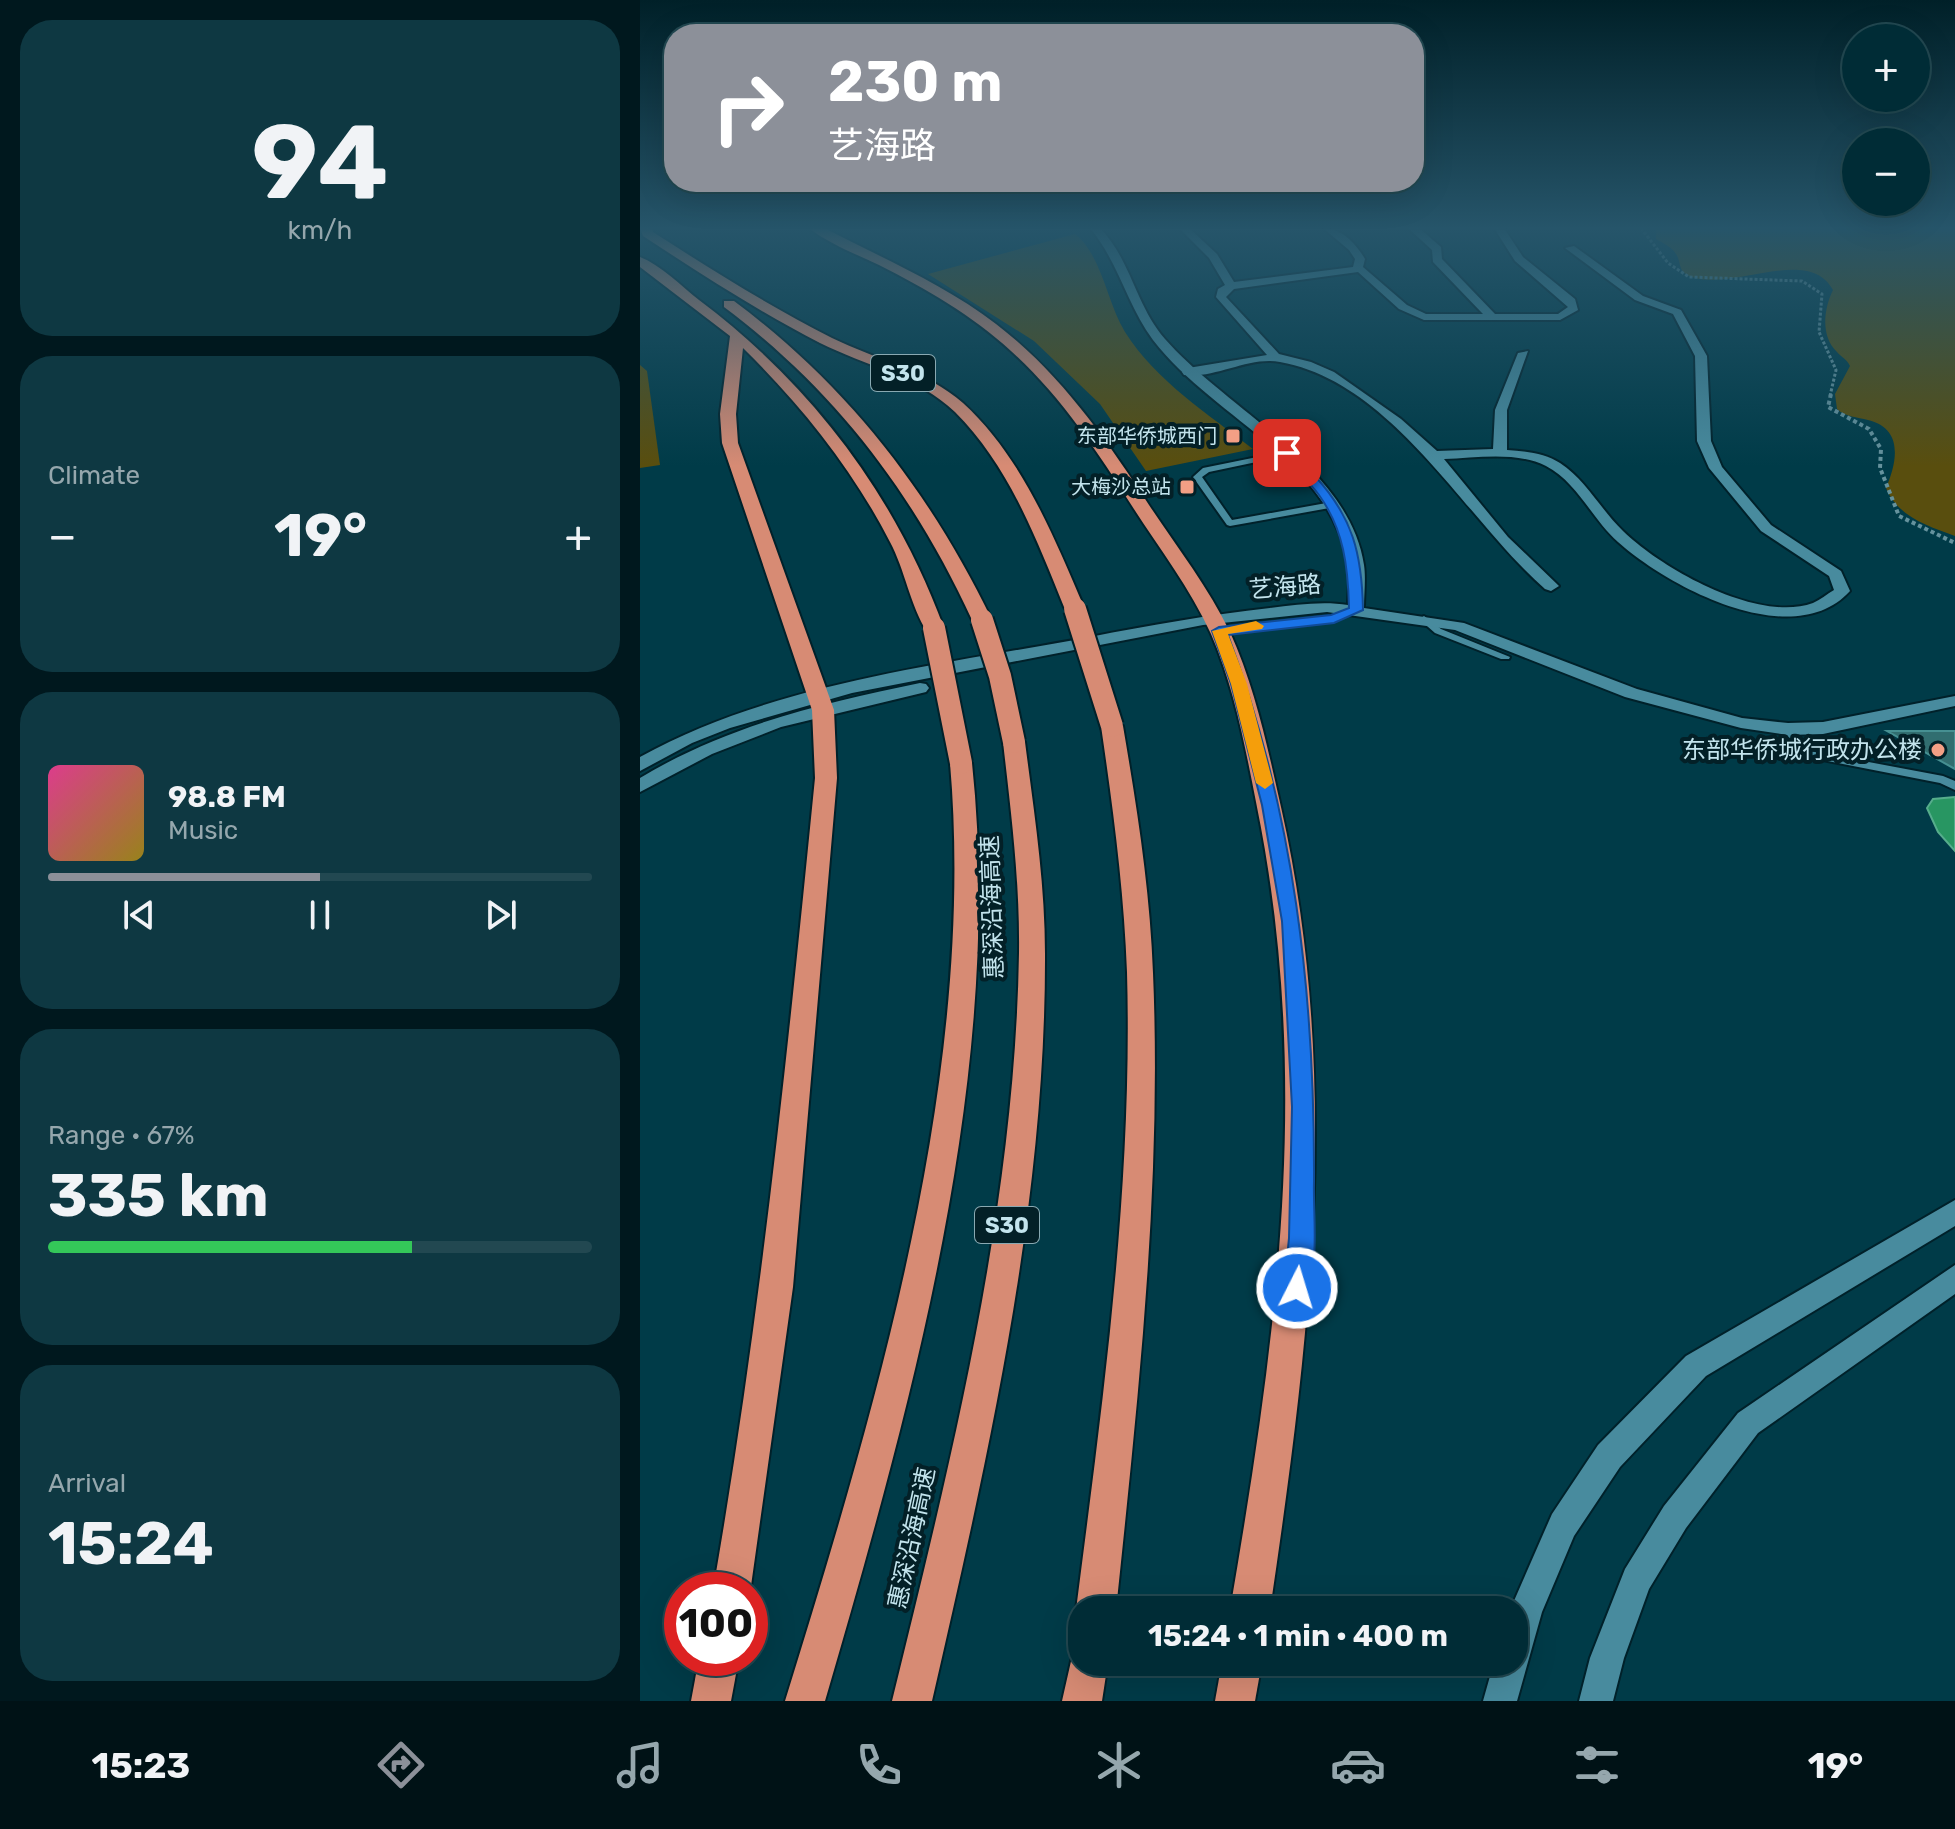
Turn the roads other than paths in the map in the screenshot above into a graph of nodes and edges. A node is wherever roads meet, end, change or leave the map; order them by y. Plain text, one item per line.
1 (701, 307) edge
2 (733, 307) edge
3 (762, 307) edge
4 (962, 307) edge
5 (1140, 307) edge
6 (1230, 307) edge
7 (1407, 307) edge
8 (1483, 307) edge
9 (1574, 307) edge
10 (1664, 307) edge
11 (1492, 317) junction
12 (737, 335) junction
13 (1524, 353) dead end
14 (1275, 357) junction
15 (1188, 372) junction
16 (1287, 453) junction
17 (1434, 455) junction
18 (1500, 455) junction
19 (1332, 505) junction
20 (1551, 586) dead end
21 (1356, 610) junction
22 (1424, 619) junction
23 (1216, 625) junction
24 (1505, 657) dead end
25 (1955, 701) edge
26 (820, 703) junction
27 (1788, 729) junction
28 (640, 765) edge
29 (640, 786) edge
30 (1955, 786) edge
31 (1955, 1212) edge
32 (1955, 1278) edge
33 (735, 1572) edge
34 (1098, 1596) edge
35 (1252, 1596) edge
36 (1528, 1607) edge
37 (716, 1676) edge
38 (1086, 1676) edge
39 (1239, 1676) edge
40 (1507, 1676) edge
41 (711, 1701) edge
42 (805, 1701) edge
43 (912, 1701) edge
44 (1082, 1701) edge
45 (1235, 1701) edge
46 (1500, 1701) edge
47 (1596, 1701) edge

1 - 12 highway
2 - 43 highway, 惠深沿海高速 / S30, bridge
3 - 34 highway, S30, bridge
4 - 23 highway
5 - 15 street
6 - 14 street
7 - 11 street
8 - 11 street
9 - 11 street
10 - 18 street
12 - 26 highway
12 - 42 highway, bridge
13 - 18 street
14 - 15 street
14 - 17 street
15 - 16 street
16 - 19 street
16 - 19 lane
17 - 18 street
17 - 20 street
19 - 21 street
21 - 22 street
21 - 23 street, 艺海路
22 - 24 lane
22 - 27 street
23 - 26 street, 艺海路
23 - 35 highway
25 - 27 street
26 - 28 street, 艺海路
26 - 29 street, 艺海路
26 - 33 highway
27 - 30 lane
31 - 36 street
32 - 47 street
37 - 41 highway
38 - 44 highway
39 - 45 highway
40 - 46 street

